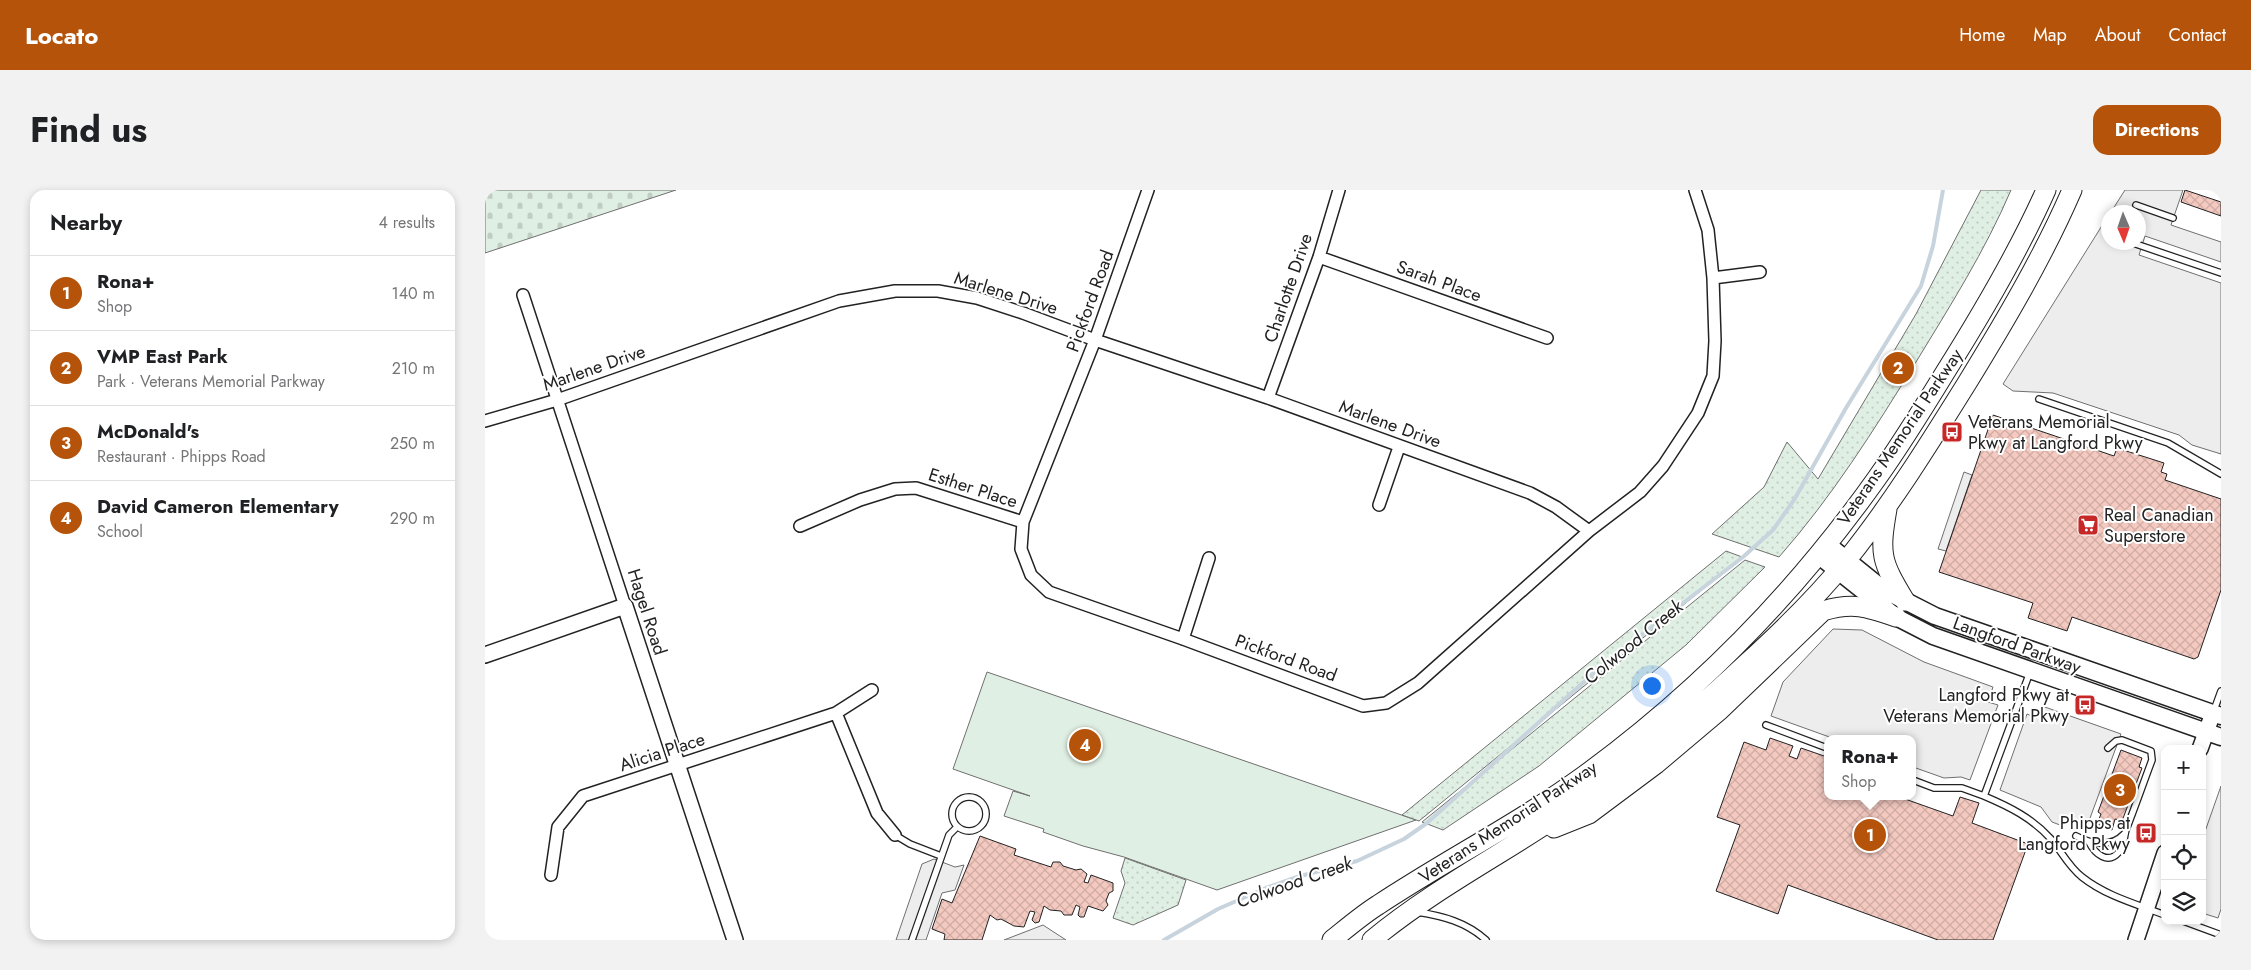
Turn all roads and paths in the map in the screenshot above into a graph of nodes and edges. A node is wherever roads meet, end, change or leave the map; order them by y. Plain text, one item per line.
1 (1148, 190) edge
2 (1339, 190) edge
3 (1695, 190) edge
4 (2046, 190) edge
5 (2072, 190) edge
6 (2146, 209) edge
7 (2173, 218) dead end
8 (2146, 247) edge
9 (1319, 257) junction
10 (1761, 272) dead end
11 (2221, 273) edge
12 (1713, 278) junction
13 (523, 295) dead end
14 (1547, 338) dead end
15 (1095, 340) junction
16 (1268, 398) junction
17 (2039, 399) dead end
18 (557, 400) junction
19 (485, 421) edge
20 (1399, 447) junction
21 (2221, 474) edge
22 (1379, 505) dead end
23 (1888, 505) junction
24 (1023, 522) junction
25 (800, 526) dead end
26 (1589, 531) junction
27 (1822, 550) junction
28 (1209, 558) dead end
29 (1842, 566) junction
30 (1905, 601) junction
31 (625, 606) junction
32 (1896, 618) junction
33 (1183, 639) junction
34 (485, 655) edge
35 (2030, 672) junction
36 (872, 690) dead end
37 (2221, 692) edge
38 (836, 713) junction
39 (2217, 714) edge
40 (1767, 725) dead end
41 (2213, 735) edge
42 (2204, 745) edge
43 (1824, 747) edge
44 (2108, 748) dead end
45 (1607, 758) junction
46 (677, 765) junction
47 (1618, 774) junction
48 (1916, 781) edge
49 (1984, 796) junction
50 (957, 827) junction
51 (2125, 833) junction
52 (895, 836) joint
53 (2076, 836) dead end
54 (2089, 842) junction
55 (1514, 845) junction
56 (941, 856) junction
57 (2161, 865) edge
58 (551, 875) dead end
59 (2146, 908) junction
60 (1412, 911) junction
61 (2161, 914) edge
62 (2194, 925) edge
63 (2221, 935) edge
64 (735, 940) edge
65 (912, 940) edge
66 (1332, 940) edge
67 (1372, 940) edge
68 (1486, 940) edge
69 (2136, 940) edge

1 - 15 street, Pickford Road
2 - 9 street, Charlotte Drive
3 - 12 street, Pickford Road
4 - 27 main road, Veterans Memorial Parkway
5 - 23 main road, Veterans Memorial Parkway
6 - 7 lane
8 - 11 lane
9 - 14 street, Sarah Place
9 - 16 street, Charlotte Drive
10 - 12 street
12 - 26 street, Pickford Road
13 - 18 street, Hagel Road
15 - 16 street, Marlene Drive
15 - 18 street, Marlene Drive
15 - 24 street, Pickford Road
16 - 20 street, Marlene Drive
17 - 21 lane
18 - 19 street, Marlene Drive
18 - 31 street, Hagel Road
20 - 22 street
20 - 26 street, Marlene Drive
23 - 29 main road, Veterans Memorial Parkway
23 - 30 main road
24 - 25 street, Esther Place
24 - 33 street, Pickford Road
26 - 33 street, Pickford Road
27 - 29 main road, Langford Parkway
27 - 45 main road, Veterans Memorial Parkway
28 - 33 street
29 - 30 main road, Langford Parkway
29 - 32 main road, Langford Parkway
29 - 47 main road, Veterans Memorial Parkway
30 - 39 main road, Langford Parkway
31 - 34 street
31 - 46 street, Hagel Road
32 - 35 main road, Langford Parkway
32 - 55 main road
35 - 41 main road, Langford Parkway
35 - 49 lane
36 - 38 street, Alicia Place
37 - 39 lane
38 - 46 street, Alicia Place
38 - 52 street
39 - 41 street
40 - 43 lane
41 - 42 street
44 - 51 lane
45 - 47 lane
45 - 66 main road, Veterans Memorial Parkway
46 - 58 street, Alicia Place
46 - 64 street, Hagel Road
47 - 55 main road, Veterans Memorial Parkway
48 - 49 lane
49 - 59 lane
50 - 50 lane
50 - 56 lane
51 - 54 lane
51 - 54 lane
52 - 56 lane
53 - 54 lane
55 - 60 main road, Veterans Memorial Parkway
56 - 65 lane
57 - 59 street
59 - 61 lane
59 - 69 street
60 - 67 main road, Veterans Memorial Parkway
60 - 68 lane
62 - 63 lane

